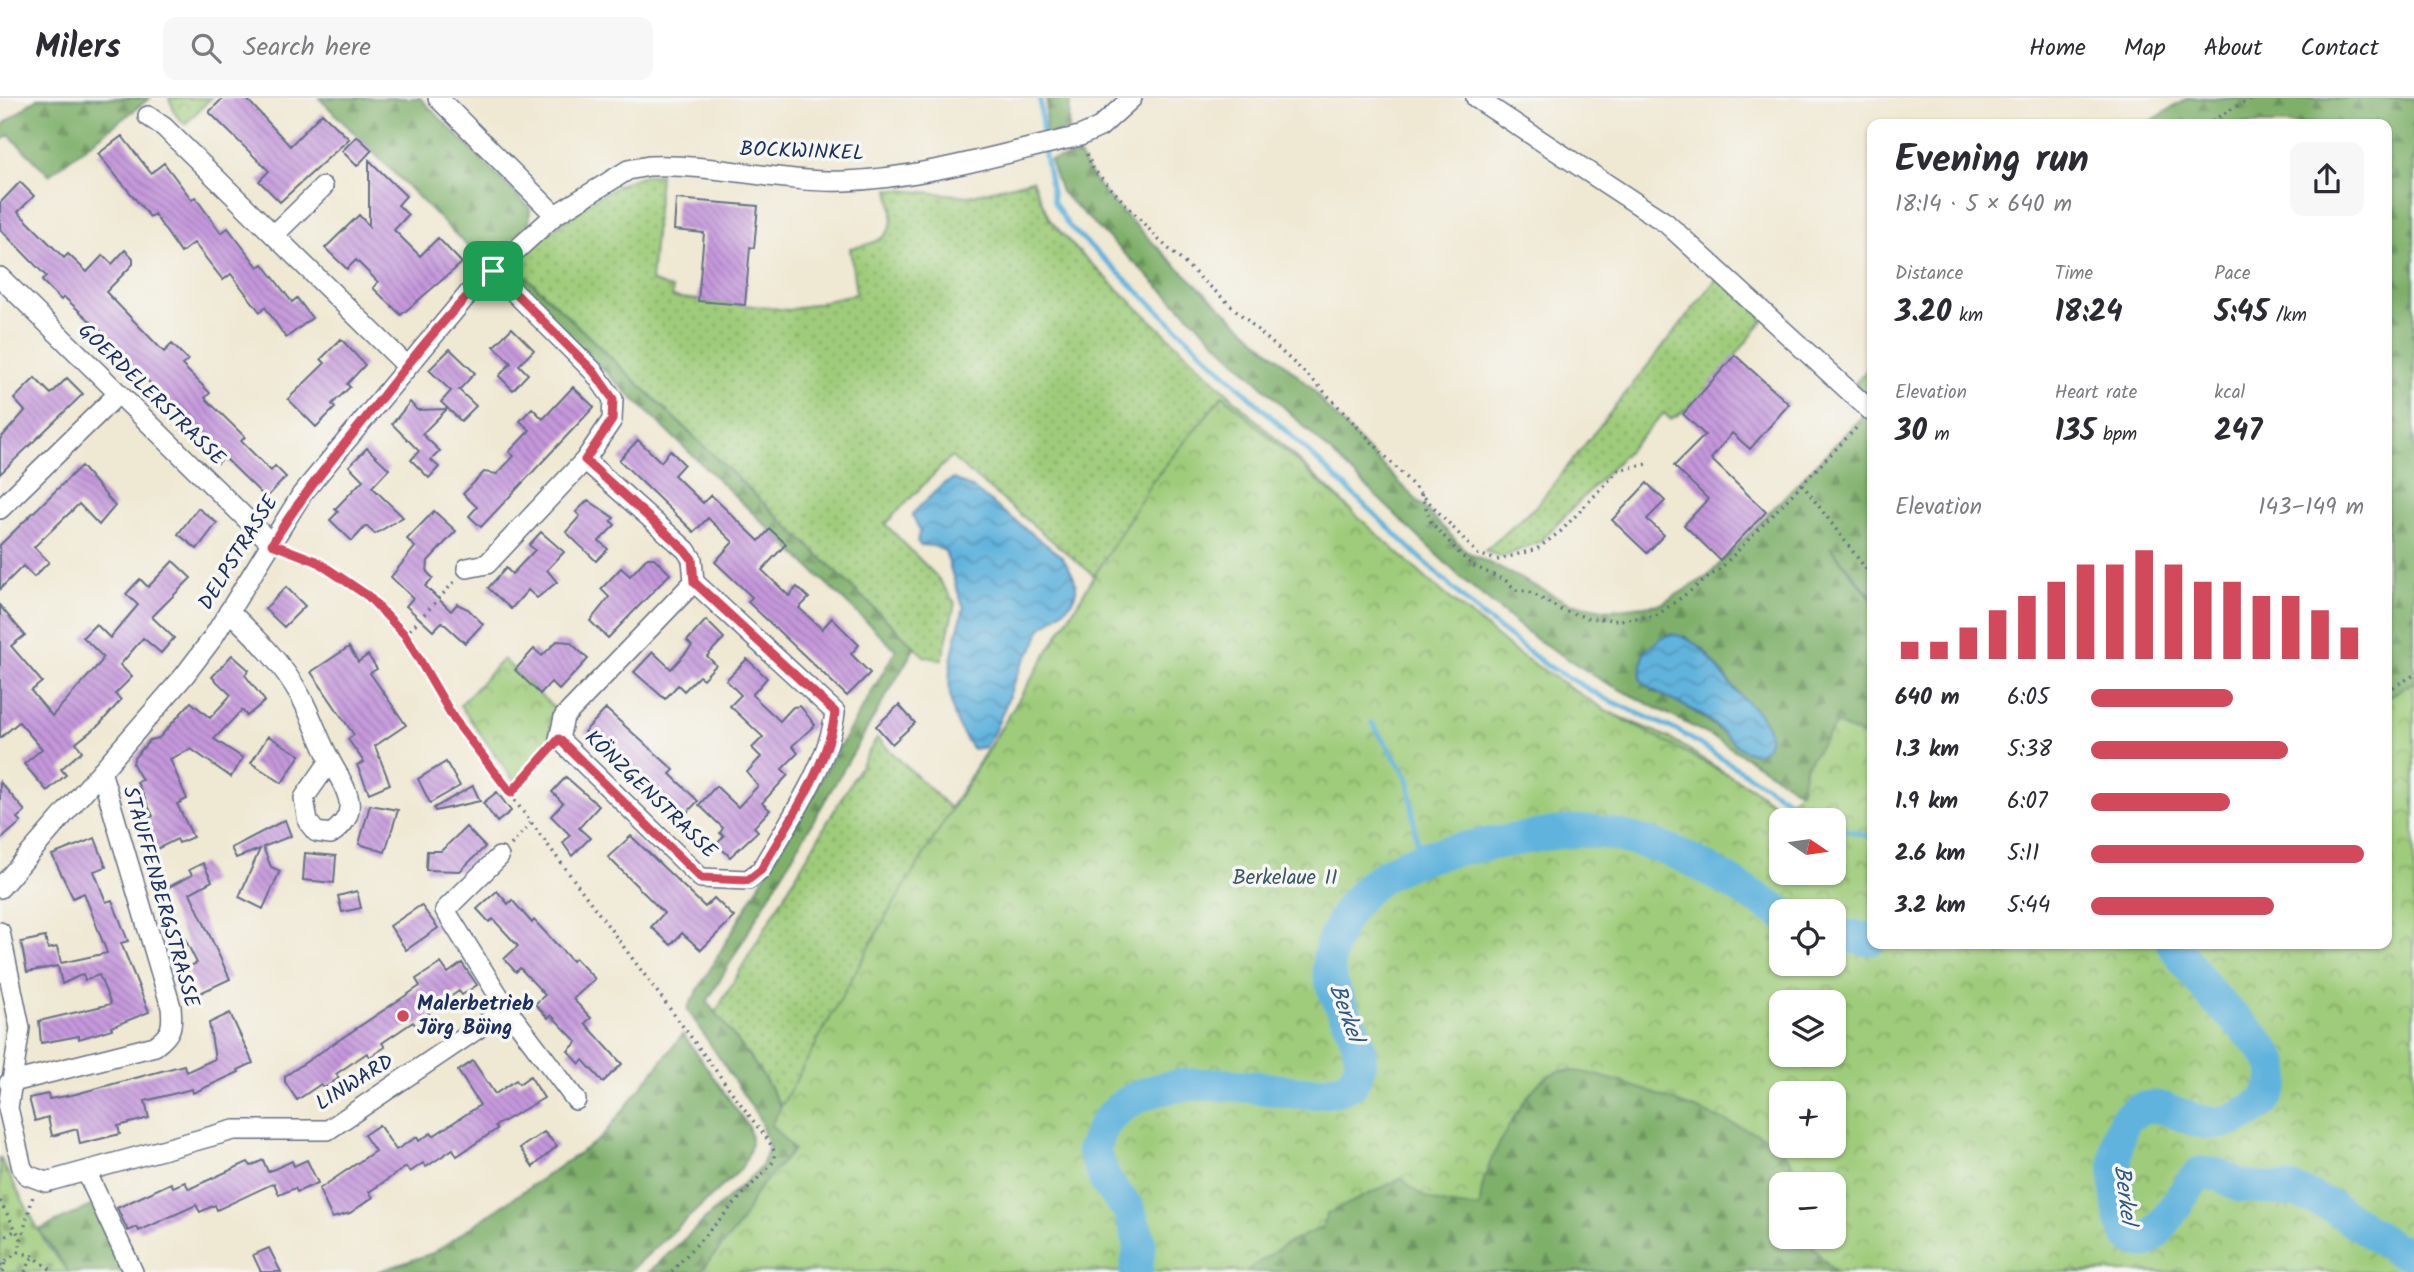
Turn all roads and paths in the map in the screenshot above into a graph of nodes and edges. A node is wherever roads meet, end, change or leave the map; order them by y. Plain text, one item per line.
1 (438, 98) edge
2 (1132, 98) edge
3 (1476, 98) edge
4 (2251, 98) edge
5 (148, 116) dead end
6 (2215, 119) edge
7 (1080, 136) junction
8 (323, 187) dead end
9 (555, 215) junction
10 (275, 234) junction
11 (521, 247) joint
12 (493, 271) junction
13 (0, 276) edge
14 (407, 365) junction
15 (117, 395) junction
16 (1867, 407) edge
17 (1867, 417) edge
18 (585, 460) junction
19 (1647, 464) dead end
20 (1802, 484) junction
21 (1421, 492) junction
22 (0, 509) edge
23 (272, 544) junction
24 (467, 568) joint
25 (1867, 570) edge
26 (694, 582) junction
27 (229, 611) junction
28 (405, 635) junction
29 (2414, 675) edge
30 (2392, 688) edge
31 (559, 739) junction
32 (330, 761) dead end
33 (101, 771) junction
34 (511, 793) junction
35 (531, 823) junction
36 (499, 858) joint
37 (0, 888) edge
38 (0, 932) edge
39 (507, 1009) junction
40 (9, 1083) junction
41 (576, 1100) dead end
42 (87, 1173) junction
43 (37, 1181) junction
44 (0, 1201) edge
45 (16, 1230) junction
46 (22, 1238) junction
47 (0, 1240) edge
48 (18, 1252) junction
49 (33, 1256) junction
50 (5, 1261) junction
51 (0, 1265) edge
52 (51, 1271) edge
53 (3, 1272) edge
54 (25, 1272) edge
55 (133, 1272) edge
56 (671, 1272) edge

1 - 9 street
2 - 7 street, BOCKWINKEL
3 - 16 street
4 - 6 path
5 - 10 street
7 - 9 street, BOCKWINKEL
7 - 21 path
8 - 10 street
9 - 11 street, BOCKWINKEL
10 - 14 street
11 - 12 street, DELPSTRASSE
12 - 14 street, DELPSTRASSE
12 - 18 street
13 - 15 street, GOERDELERSTRASSE
14 - 23 street, DELPSTRASSE
15 - 22 street
15 - 23 street, GOERDELERSTRASSE
17 - 20 path
18 - 24 street
18 - 26 street
19 - 21 path
20 - 21 path
20 - 25 path
23 - 27 street, DELPSTRASSE
23 - 28 path
24 - 28 path
26 - 31 street, KÖNZGENSTRASSE
26 - 31 street, KÖNZGENSTRASSE
27 - 32 street
27 - 33 street, DELPSTRASSE
28 - 34 path
29 - 30 path
31 - 34 path
33 - 37 street, DELPSTRASSE
33 - 40 street, STAUFFENBERGSTRASSE
34 - 35 path
35 - 36 path
35 - 56 path
36 - 39 street
38 - 40 street
39 - 41 street
39 - 42 street, LINWARD
40 - 43 street
42 - 43 street, LINWARD
42 - 55 street
43 - 46 path
44 - 45 path
45 - 46 path
45 - 47 path
46 - 48 path
48 - 49 path
48 - 50 path
49 - 52 path
49 - 54 path
50 - 51 path
50 - 53 path

